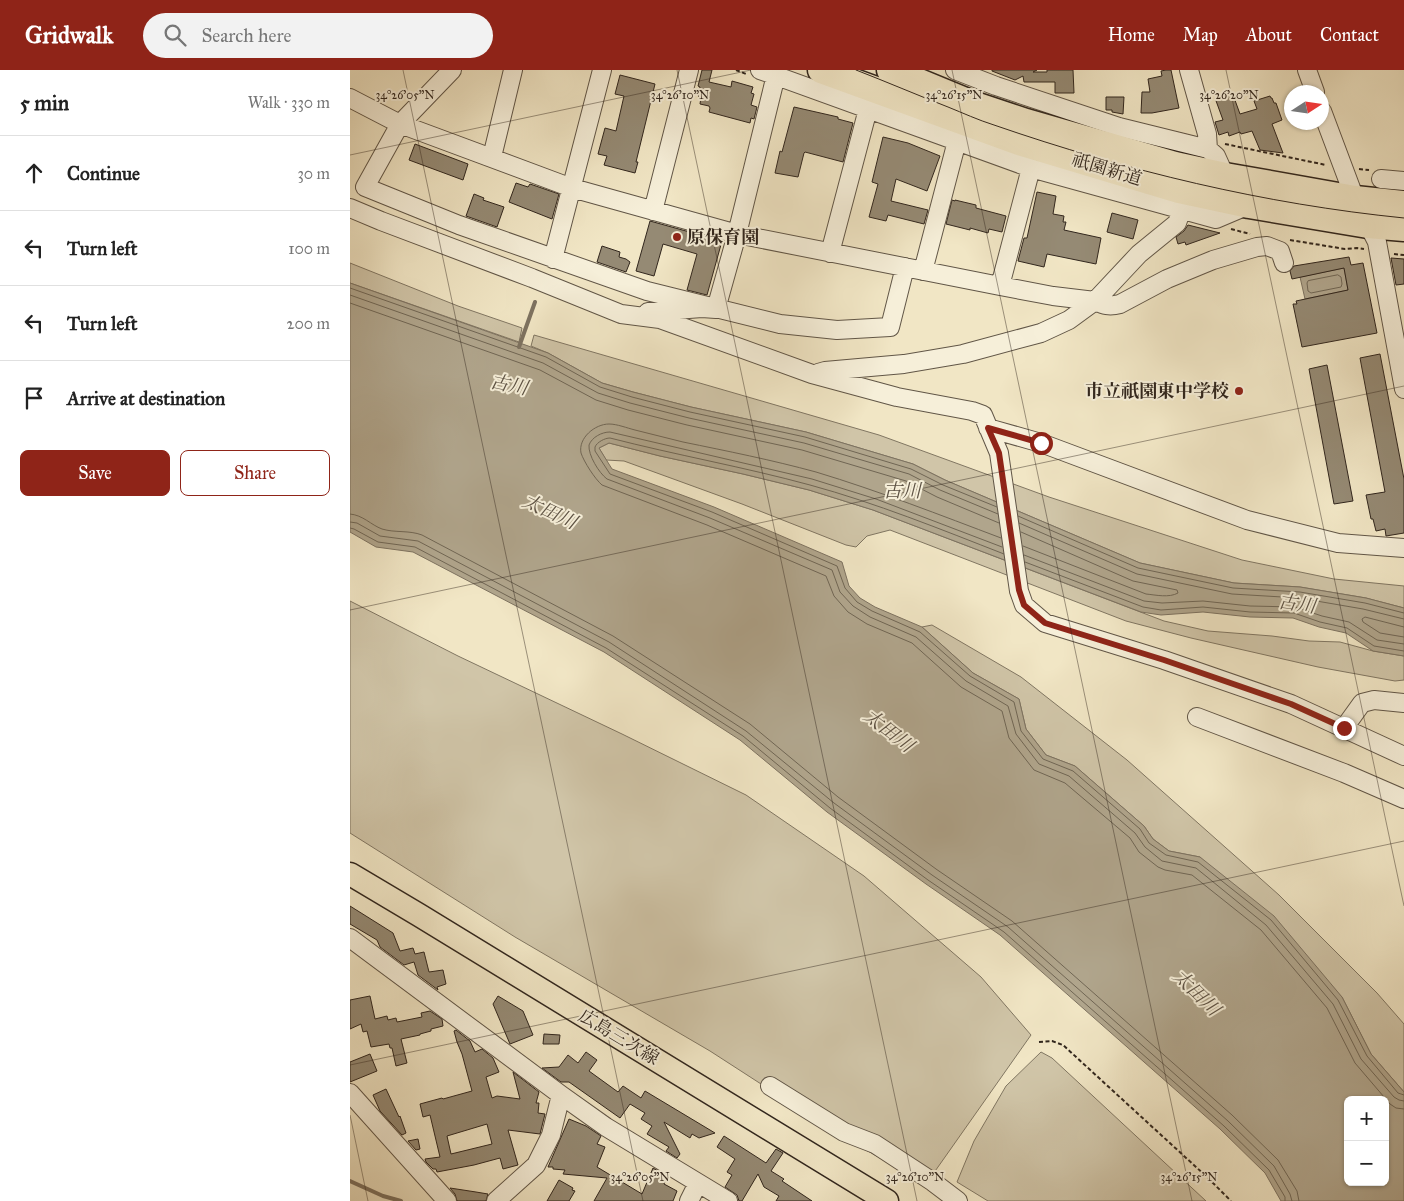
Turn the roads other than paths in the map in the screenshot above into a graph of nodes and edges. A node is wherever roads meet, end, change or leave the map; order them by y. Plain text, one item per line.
1 (452, 70) edge
2 (513, 70) edge
3 (602, 70) edge
4 (689, 70) edge
5 (821, 70) edge
6 (890, 70) edge
7 (955, 70) edge
8 (1189, 70) edge
9 (1307, 70) edge
10 (768, 73) edge
11 (797, 77) edge
12 (1001, 82) edge
13 (1312, 85) edge
14 (350, 98) edge
15 (975, 105) junction
16 (868, 109) junction
17 (400, 124) junction
18 (987, 130) junction
19 (1329, 130) edge
20 (957, 141) junction
21 (1208, 149) junction
22 (492, 157) junction
23 (1031, 168) junction
24 (1226, 176) junction
25 (1381, 179) dead end
26 (1404, 181) edge
27 (572, 188) junction
28 (1355, 199) junction
29 (1404, 204) edge
30 (1249, 205) junction
31 (350, 208) edge
32 (1182, 209) junction
33 (653, 211) junction
34 (1368, 225) junction
35 (1404, 228) edge
36 (736, 234) junction
37 (830, 253) junction
38 (553, 259) junction
39 (1284, 263) dead end
40 (905, 267) junction
41 (923, 271) junction
42 (1000, 286) junction
43 (1095, 301) junction
44 (716, 309) junction
45 (621, 314) junction
46 (812, 374) junction
47 (1404, 389) edge
48 (988, 428) junction
49 (1404, 548) edge
50 (1404, 703) edge
51 (1197, 717) dead end
52 (1344, 728) junction
53 (1404, 756) edge
54 (1404, 799) edge
55 (350, 874) edge
56 (350, 890) edge
57 (350, 938) edge
58 (770, 1086) dead end
59 (350, 1093) edge
60 (561, 1095) junction
61 (698, 1183) junction
62 (447, 1201) edge
63 (496, 1201) edge
64 (689, 1201) edge
65 (728, 1201) edge
66 (862, 1201) edge
67 (887, 1201) edge
68 (958, 1201) edge

1 - 17 street
2 - 22 street
3 - 27 street
4 - 33 street
5 - 18 highway, 祇園新道
6 - 15 highway, 祇園新道
7 - 12 street
8 - 21 street
9 - 13 street
10 - 11 street
10 - 36 street
11 - 16 street
12 - 15 street
12 - 21 street
14 - 17 street
15 - 24 highway, 祇園新道
16 - 20 street
16 - 37 street
17 - 22 street
17 - 38 street
18 - 20 street
18 - 30 highway, 祇園新道
19 - 28 street
20 - 23 street
20 - 41 street
21 - 24 street
22 - 27 street
23 - 32 street
23 - 42 street
24 - 28 highway, 祇園新道
25 - 26 street
27 - 33 street
27 - 38 street
28 - 29 highway, 祇園新道
28 - 34 street
30 - 32 street
30 - 34 highway, 祇園新道
31 - 45 street
32 - 43 street
33 - 36 street
34 - 35 highway, 祇園新道
34 - 47 street
36 - 37 street
36 - 44 street
37 - 40 street
38 - 44 street
39 - 43 street
40 - 41 street
40 - 44 street
41 - 42 street
42 - 43 street
43 - 46 street
44 - 45 street
45 - 46 street
46 - 48 street
48 - 49 street
48 - 52 street
50 - 52 street
51 - 54 street
52 - 53 street
55 - 67 main road, 広島三次線
56 - 66 main road, 広島三次線
57 - 60 street
58 - 68 street
59 - 62 street
60 - 61 street
60 - 63 street
61 - 64 street
61 - 65 street

